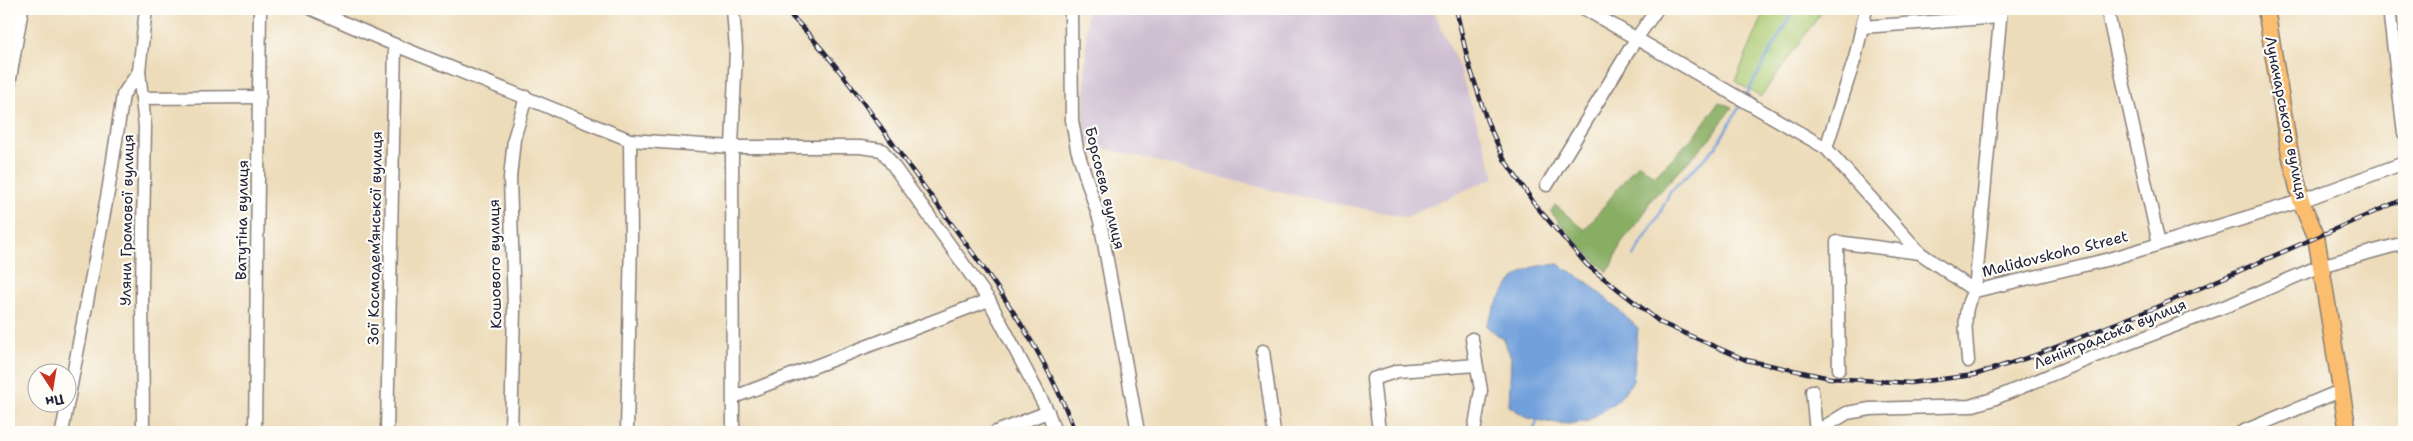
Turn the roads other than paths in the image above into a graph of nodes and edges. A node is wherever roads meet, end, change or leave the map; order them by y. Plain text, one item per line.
1 (22, 9) edge
2 (146, 9) edge
3 (260, 9) edge
4 (312, 9) edge
5 (733, 9) edge
6 (1071, 9) edge
7 (1585, 9) edge
8 (1657, 9) edge
9 (1866, 9) edge
10 (2106, 9) edge
11 (2266, 9) edge
12 (2389, 9) edge
13 (2001, 13) edge
14 (1862, 27) junction
15 (1636, 39) junction
16 (395, 45) junction
17 (139, 71) junction
18 (9, 84) edge
19 (260, 97) junction
20 (526, 97) junction
21 (142, 98) junction
22 (2404, 133) edge
23 (630, 140) junction
24 (732, 147) junction
25 (1826, 148) junction
26 (2404, 163) edge
27 (1547, 185) dead end
28 (2301, 201) junction
29 (2404, 243) edge
30 (2159, 244) junction
31 (1920, 253) junction
32 (2320, 266) junction
33 (1975, 291) junction
34 (989, 300) junction
35 (1472, 340) dead end
36 (1263, 350) dead end
37 (1968, 361) dead end
38 (1476, 365) junction
39 (1839, 369) dead end
40 (2340, 390) junction
41 (1812, 391) dead end
42 (734, 397) junction
43 (1048, 412) junction
44 (1822, 430) edge
45 (62, 432) edge
46 (144, 432) edge
47 (255, 432) edge
48 (388, 432) edge
49 (511, 432) edge
50 (627, 432) edge
51 (733, 432) edge
52 (996, 432) edge
53 (1055, 432) edge
54 (1138, 432) edge
55 (1274, 432) edge
56 (1379, 432) edge
57 (1474, 432) edge
58 (2242, 432) edge
59 (2348, 432) edge

1 - 18 street
2 - 17 street, Уляни Громової вулиця
3 - 19 street, Ватутіна вулиця
4 - 16 street
5 - 24 street
6 - 54 street, Борсоєва вулиця
7 - 15 street, Malidovskoho Street
8 - 15 street
9 - 14 street
10 - 30 street
11 - 28 main road, Луначарського вулиця
12 - 22 street
13 - 14 street
13 - 33 street
14 - 25 street
15 - 25 street, Malidovskoho Street
15 - 27 street
16 - 20 street
16 - 48 street, Зої Космодем’янської вулиця
17 - 21 street, Уляни Громової вулиця
17 - 45 street
19 - 21 street
19 - 47 street, Ватутіна вулиця
20 - 23 street
20 - 49 street, Кошового вулиця
21 - 46 street, Уляни Громової вулиця
23 - 24 street
23 - 50 street
24 - 34 street
24 - 42 street
25 - 31 street, Malidovskoho Street
26 - 28 street, Malidovskoho Street
28 - 30 street, Malidovskoho Street
28 - 32 main road, Луначарського вулиця
29 - 32 street, Ленінградська вулиця
30 - 33 street, Malidovskoho Street
31 - 33 street, Malidovskoho Street
31 - 39 street
32 - 40 main road, Луначарського вулиця
32 - 44 street, Ленінградська вулиця
33 - 37 street
34 - 42 street
34 - 43 street
35 - 38 street
36 - 55 street
38 - 56 street
38 - 57 street
40 - 58 street
40 - 59 main road, Луначарського вулиця
41 - 44 street
42 - 51 street
43 - 52 street
43 - 53 street

